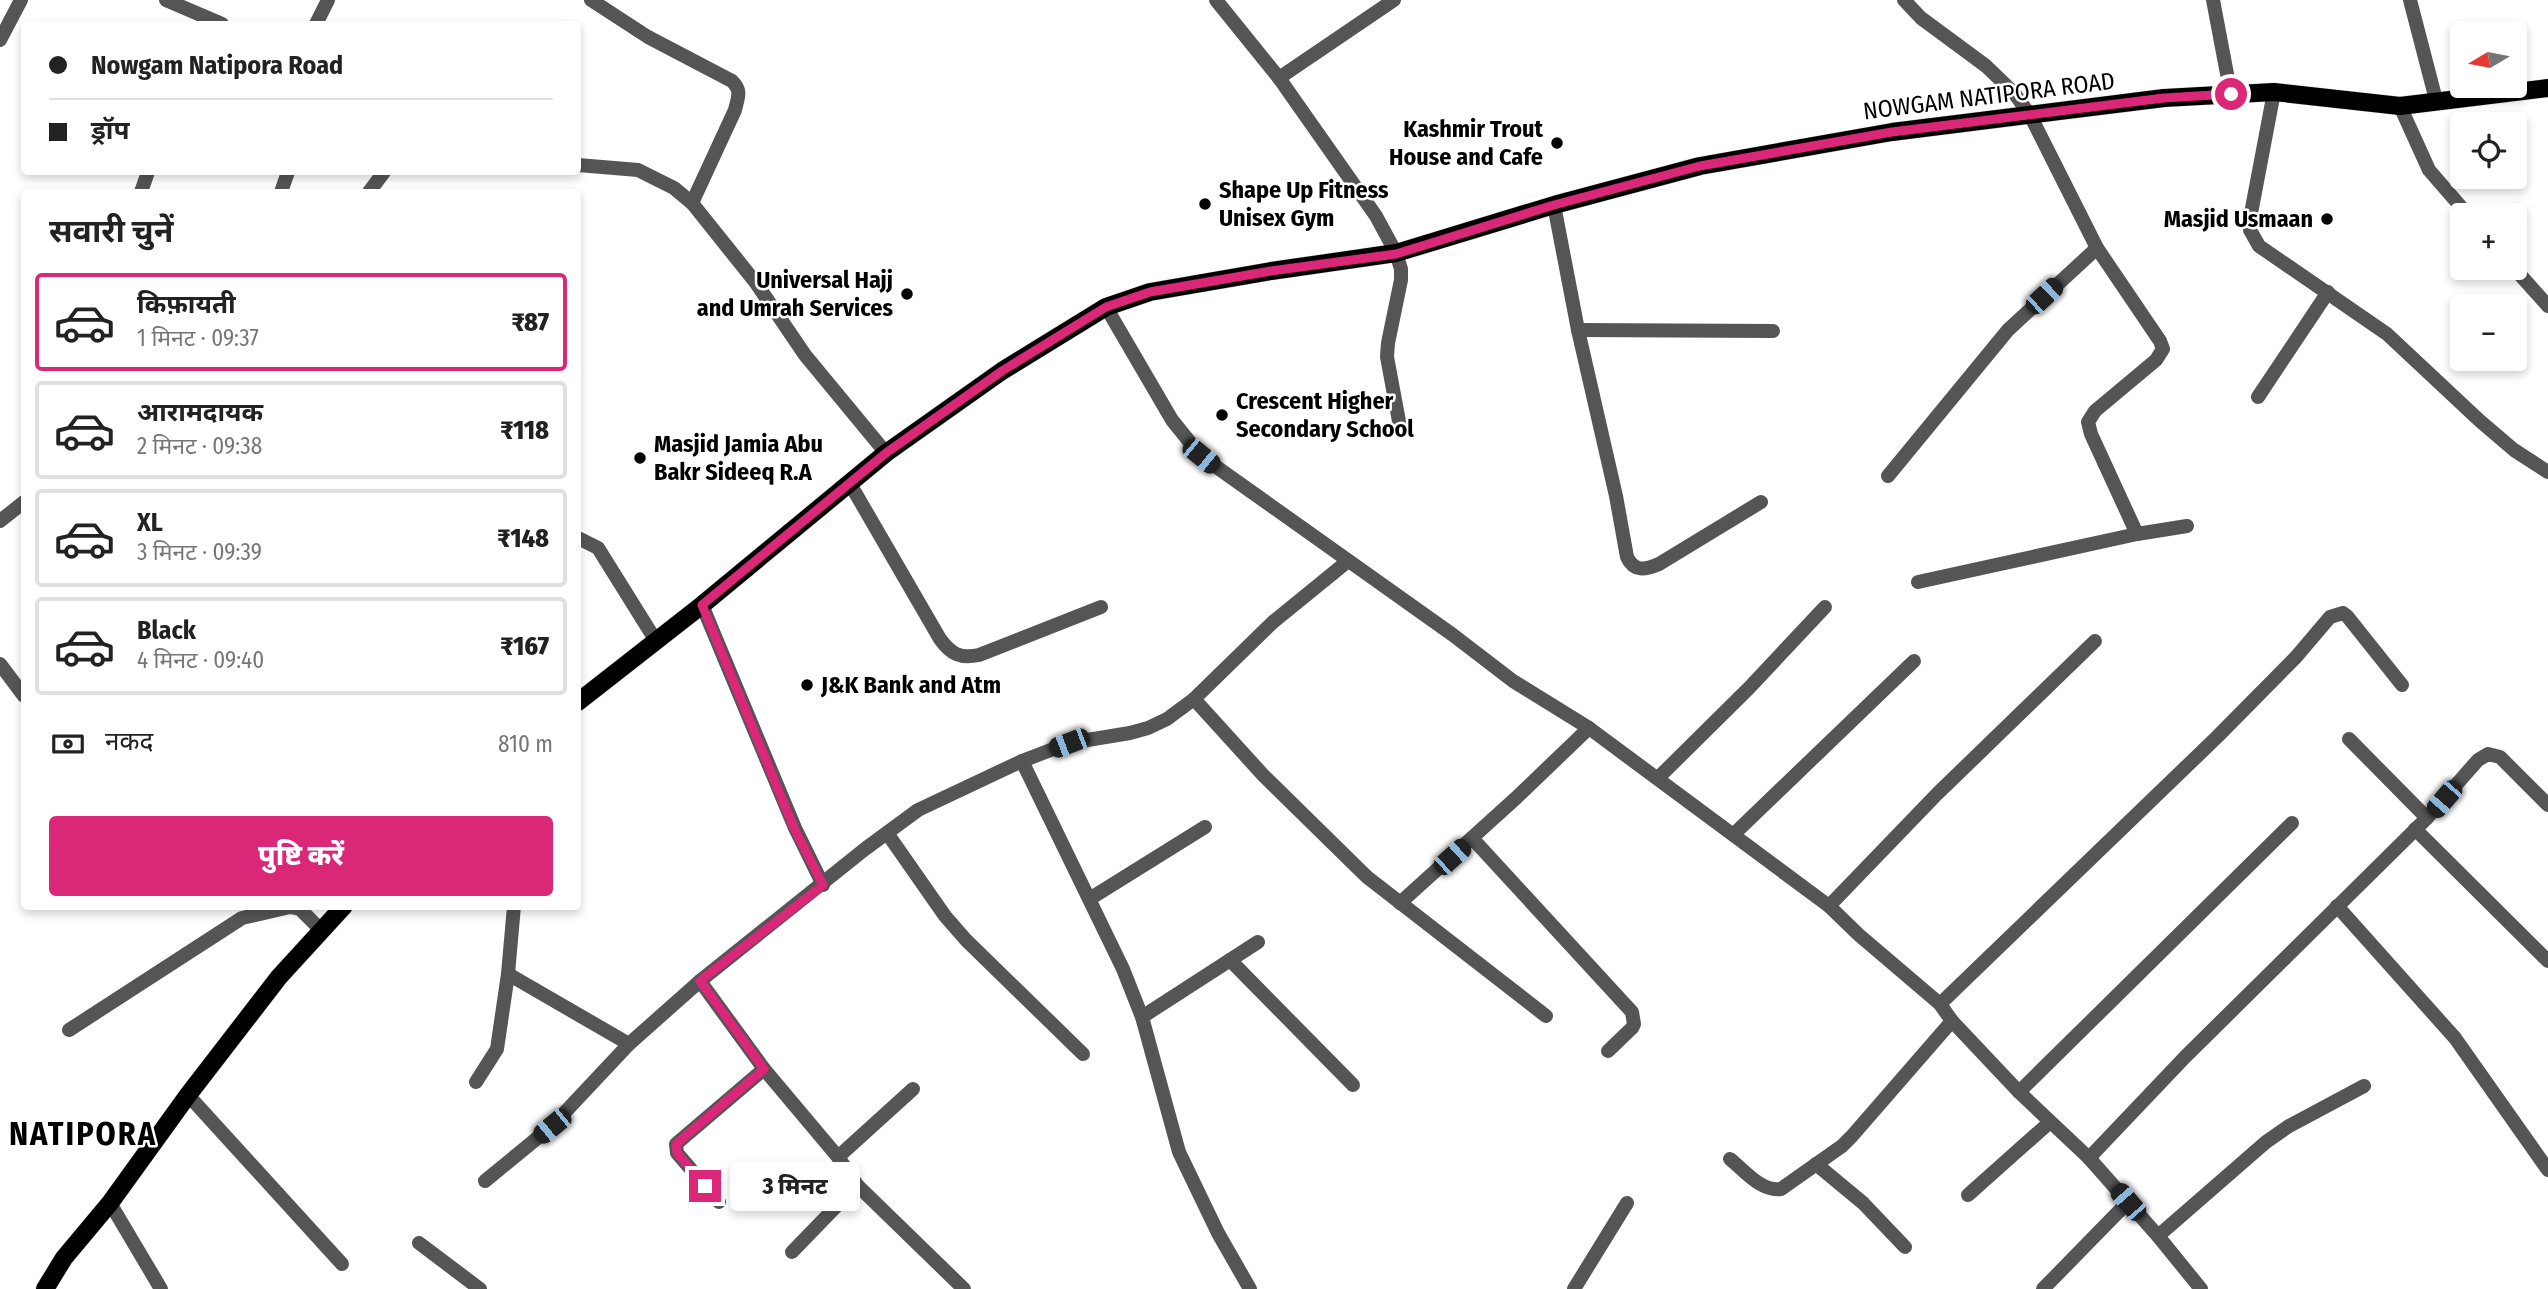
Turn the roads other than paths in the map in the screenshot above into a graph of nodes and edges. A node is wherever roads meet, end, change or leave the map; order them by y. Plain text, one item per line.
1 (21, 0) edge
2 (166, 0) edge
3 (328, 0) edge
4 (591, 0) edge
5 (1216, 0) edge
6 (1394, 0) edge
7 (1904, 0) edge
8 (2213, 0) edge
9 (2410, 0) edge
10 (189, 18) edge
11 (318, 21) edge
12 (0, 40) edge
13 (1279, 78) junction
14 (2548, 88) edge
15 (2274, 92) junction
16 (2231, 94) junction
17 (2436, 100) junction
18 (2400, 106) junction
19 (2030, 115) junction
20 (581, 165) edge
21 (692, 203) junction
22 (2458, 203) edge
23 (1554, 205) junction
24 (2096, 248) junction
25 (1396, 254) junction
26 (2525, 280) edge
27 (2328, 292) junction
28 (2548, 306) edge
29 (1106, 307) junction
30 (1578, 330) junction
31 (1773, 331) dead end
32 (2258, 397) dead end
33 (1401, 432) dead end
34 (886, 453) junction
35 (2548, 472) edge
36 (1888, 476) dead end
37 (849, 482) junction
38 (1761, 502) dead end
39 (21, 504) edge
40 (0, 521) edge
41 (2188, 526) dead end
42 (2137, 534) junction
43 (581, 540) edge
44 (1348, 561) junction
45 (1918, 582) dead end
46 (702, 605) junction
47 (1101, 607) dead end
48 (1825, 607) dead end
49 (656, 641) junction
50 (2095, 641) dead end
51 (1914, 661) dead end
52 (0, 664) edge
53 (2402, 685) dead end
54 (21, 692) edge
55 (1194, 699) junction
56 (581, 700) edge
57 (1590, 728) junction
58 (2349, 739) dead end
59 (1022, 761) junction
60 (1658, 778) junction
61 (2548, 805) edge
62 (2427, 818) junction
63 (2292, 823) dead end
64 (1205, 827) dead end
65 (2414, 829) junction
66 (887, 833) junction
67 (1734, 834) junction
68 (1472, 838) junction
69 (823, 885) junction
70 (1090, 898) junction
71 (1400, 903) junction
72 (1829, 906) junction
73 (2337, 906) junction
74 (261, 910) edge
75 (302, 910) edge
76 (340, 910) edge
77 (514, 910) edge
78 (238, 912) edge
79 (322, 931) junction
80 (1258, 943) dead end
81 (1230, 960) junction
82 (2548, 961) edge
83 (508, 974) junction
84 (700, 981) junction
85 (1940, 1004) junction
86 (1546, 1016) dead end
87 (1142, 1017) junction
88 (1952, 1021) junction
89 (69, 1030) dead end
90 (629, 1044) junction
91 (1608, 1051) dead end
92 (1083, 1054) dead end
93 (764, 1069) junction
94 (476, 1082) dead end
95 (1353, 1085) dead end
96 (2364, 1086) dead end
97 (913, 1089) dead end
98 (2019, 1092) junction
99 (188, 1094) junction
100 (2050, 1122) junction
101 (838, 1157) junction
102 (2089, 1158) junction
103 (1730, 1159) dead end
104 (1816, 1164) junction
105 (2548, 1170) edge
106 (485, 1181) dead end
107 (857, 1185) junction
108 (1968, 1195) dead end
109 (719, 1202) dead end
110 (2128, 1202) junction
111 (110, 1203) junction
112 (1627, 1203) dead end
113 (2158, 1236) junction
114 (419, 1243) dead end
115 (1905, 1247) dead end
116 (792, 1252) dead end
117 (342, 1264) dead end
118 (45, 1289) edge
119 (161, 1289) edge
120 (480, 1289) edge
121 (964, 1289) edge
122 (1250, 1289) edge
123 (1573, 1289) edge
124 (2043, 1289) edge
125 (2201, 1289) edge

1 - 12 street
2 - 10 street
3 - 11 street
4 - 21 street
5 - 13 street
6 - 13 street
7 - 19 street
8 - 16 street
9 - 17 street
13 - 25 street
14 - 17 main road, NOWGAM NATIPORA ROAD
15 - 16 main road, NOWGAM NATIPORA ROAD
15 - 18 main road, NOWGAM NATIPORA ROAD
15 - 27 street
16 - 19 main road, NOWGAM NATIPORA ROAD
17 - 18 main road, NOWGAM NATIPORA ROAD
18 - 22 street
19 - 23 main road, NOWGAM NATIPORA ROAD
19 - 24 street
20 - 21 street
21 - 34 street
23 - 25 main road, NOWGAM NATIPORA ROAD
23 - 30 street
24 - 36 street
24 - 42 street
25 - 29 main road, NOWGAM NATIPORA ROAD
25 - 33 street
26 - 28 street
27 - 32 street
27 - 35 street
29 - 34 main road, NOWGAM NATIPORA ROAD
29 - 44 street
30 - 31 street
30 - 38 street
34 - 37 main road, NOWGAM NATIPORA ROAD
37 - 46 main road, NOWGAM NATIPORA ROAD
37 - 47 street
39 - 40 street
41 - 42 street
42 - 45 street
43 - 49 street
44 - 55 street
44 - 57 street
46 - 49 main road, NOWGAM NATIPORA ROAD
46 - 69 street
48 - 60 street
49 - 56 main road, NOWGAM NATIPORA ROAD
50 - 72 street
51 - 67 street
52 - 54 street
53 - 85 street
55 - 59 street
55 - 71 street
57 - 60 street
57 - 68 street
58 - 62 street
59 - 66 street
59 - 70 street
60 - 67 street
61 - 62 street
62 - 65 street
63 - 98 street
64 - 70 street
65 - 73 street
65 - 82 street
66 - 69 street
66 - 92 street
67 - 72 street
68 - 71 street
68 - 91 street
69 - 84 street
70 - 87 street
71 - 86 street
72 - 85 street
73 - 102 street
73 - 105 street
74 - 78 street
75 - 79 street
76 - 79 main road
77 - 83 street
78 - 89 street
79 - 99 main road
80 - 81 street
81 - 87 street
81 - 95 street
83 - 90 street
83 - 94 street
84 - 90 street
84 - 93 street
85 - 88 street
87 - 122 street
88 - 98 street
88 - 104 street
90 - 106 street
93 - 101 street
93 - 109 street
96 - 113 street
97 - 101 street
98 - 100 street
99 - 111 main road
99 - 117 street
100 - 102 street
100 - 108 street
101 - 107 street
102 - 110 street
103 - 104 street
104 - 115 street
107 - 116 street
107 - 121 street
110 - 113 street
110 - 124 street
111 - 118 main road
111 - 119 street
112 - 123 street
113 - 125 street
114 - 120 street

